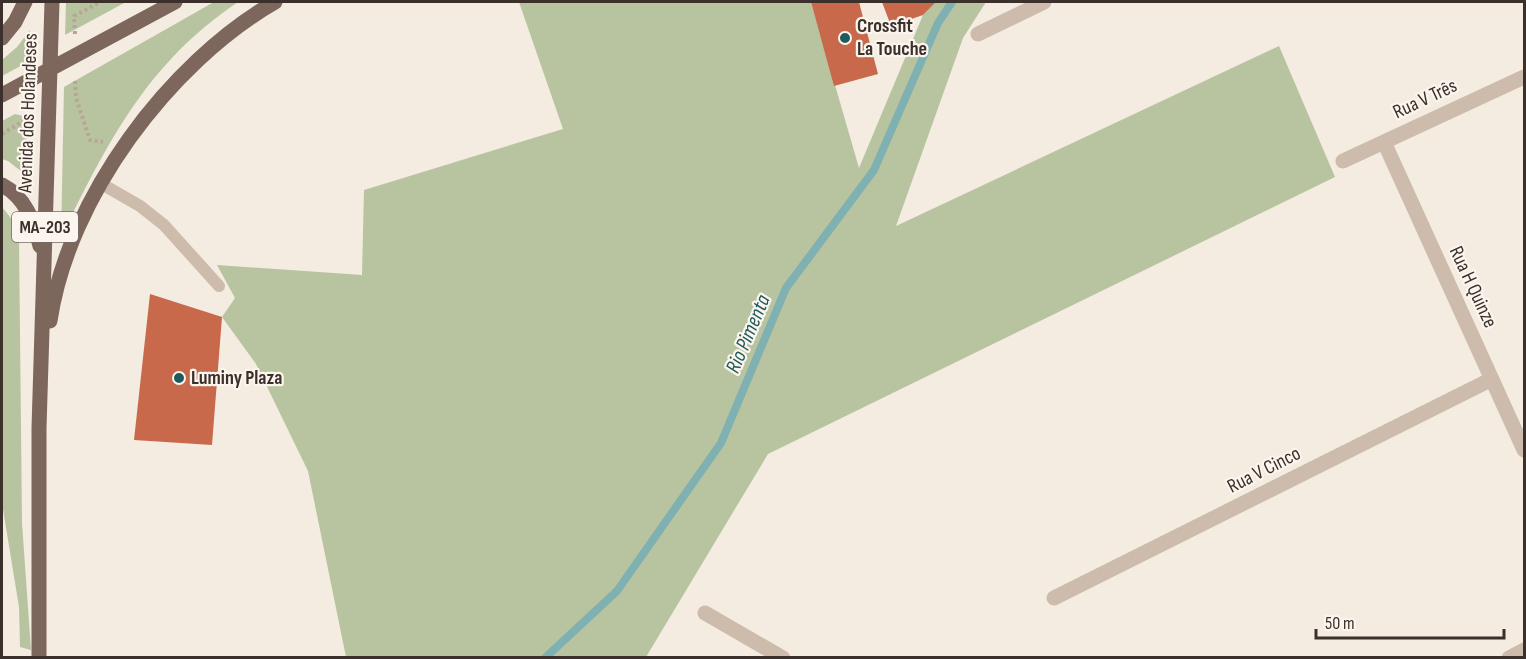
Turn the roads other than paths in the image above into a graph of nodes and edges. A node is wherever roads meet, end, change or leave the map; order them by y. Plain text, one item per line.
1 (25, 2) edge
2 (52, 2) edge
3 (175, 2) edge
4 (275, 2) edge
5 (1044, 2) edge
6 (978, 34) dead end
7 (2, 38) edge
8 (50, 69) junction
9 (1524, 76) edge
10 (2, 96) edge
11 (1384, 142) junction
12 (1343, 160) dead end
13 (100, 183) junction
14 (2, 185) edge
15 (44, 263) junction
16 (219, 286) dead end
17 (1492, 379) junction
18 (40, 386) junction
19 (1524, 450) edge
20 (1054, 598) dead end
21 (705, 613) dead end
22 (1524, 650) edge
23 (39, 657) edge
24 (783, 657) edge
25 (1509, 657) edge

1 - 7 main road
2 - 8 main road, Avenida dos Holandeses / MA-203
3 - 8 main road
4 - 13 main road
5 - 6 street
8 - 10 main road
8 - 15 main road, Avenida dos Holandeses / MA-203
9 - 11 street, Rua V Três
11 - 12 street, Rua V Três
11 - 17 street, Rua H Quinze
13 - 16 lane
13 - 18 main road
14 - 15 main road
15 - 18 main road, Avenida dos Holandeses / MA-203
17 - 19 street, Rua H Quinze
17 - 20 street, Rua V Cinco
18 - 23 main road, Avenida dos Holandeses / MA-203
21 - 24 street
22 - 25 street

